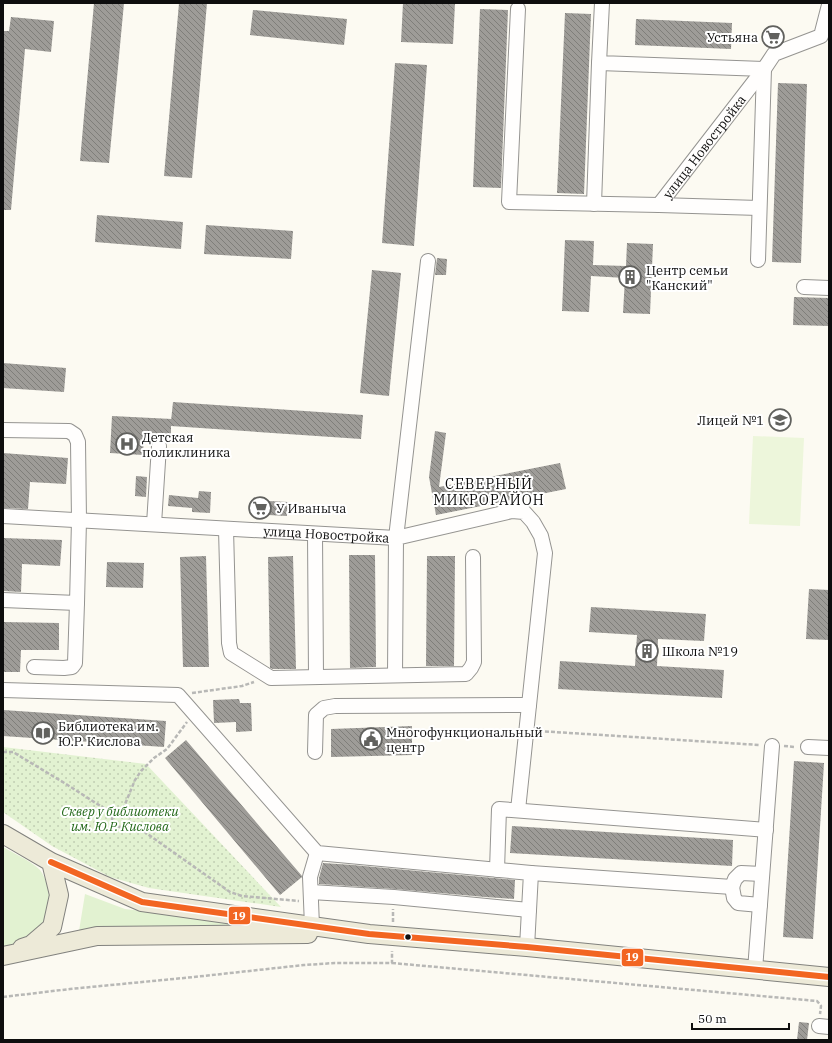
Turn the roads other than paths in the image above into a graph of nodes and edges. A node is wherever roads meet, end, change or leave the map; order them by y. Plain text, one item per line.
1 (602, 3) edge
2 (829, 5) edge
3 (518, 9) dead end
4 (825, 34) edge
5 (599, 63) junction
6 (764, 69) junction
7 (594, 204) junction
8 (659, 205) junction
9 (760, 208) junction
10 (758, 260) dead end
11 (428, 261) dead end
12 (804, 287) dead end
13 (829, 288) edge
14 (3, 430) edge
15 (159, 446) dead end
16 (3, 516) edge
17 (79, 520) junction
18 (154, 524) junction
19 (226, 529) junction
20 (315, 534) junction
21 (396, 538) junction
22 (474, 557) dead end
23 (3, 600) edge
24 (77, 603) junction
25 (34, 667) dead end
26 (395, 675) junction
27 (316, 677) junction
28 (3, 690) edge
29 (529, 705) junction
30 (772, 746) road end
31 (808, 747) road end
32 (829, 748) edge
33 (316, 752) dead end
34 (518, 810) junction
35 (766, 830) junction
36 (3, 834) edge
37 (317, 853) junction
38 (51, 862) junction
39 (497, 870) junction
40 (531, 873) junction
41 (762, 874) junction
42 (732, 887) junction
43 (311, 897) junction
44 (760, 905) junction
45 (529, 910) junction
46 (312, 926) junction
47 (369, 934) junction
48 (527, 947) junction
49 (3, 956) edge
50 (755, 970) junction
51 (829, 977) edge

1 - 5 lane
2 - 4 lane, улица Новостройка
3 - 7 lane, улица Новостройка
4 - 6 lane, улица Новостройка
5 - 6 lane
5 - 7 lane
6 - 8 lane, улица Новостройка
6 - 9 lane
7 - 8 lane, улица Новостройка
8 - 9 lane
9 - 10 lane
11 - 21 lane, улица Новостройка
12 - 13 lane
14 - 17 lane
15 - 18 lane
16 - 17 lane, улица Новостройка
17 - 18 lane, улица Новостройка
17 - 24 lane
18 - 19 lane, улица Новостройка
19 - 20 lane, улица Новостройка
19 - 27 lane
20 - 21 lane, улица Новостройка
20 - 27 lane
21 - 26 lane
21 - 29 lane
22 - 26 lane
23 - 24 lane
24 - 25 lane
26 - 27 lane
28 - 37 lane
29 - 33 lane
29 - 34 lane
30 - 35 lane
31 - 32 lane
34 - 35 lane
34 - 39 lane
35 - 41 lane
36 - 38 main road
37 - 39 lane
37 - 43 lane
38 - 46 main road
38 - 49 main road
39 - 40 lane
40 - 42 lane
40 - 45 lane
41 - 42 lane
41 - 44 lane
42 - 44 lane
43 - 45 lane
43 - 46 lane
44 - 50 lane
45 - 48 lane
46 - 47 main road
47 - 48 main road
47 - 49 main road
48 - 50 main road
50 - 51 main road

